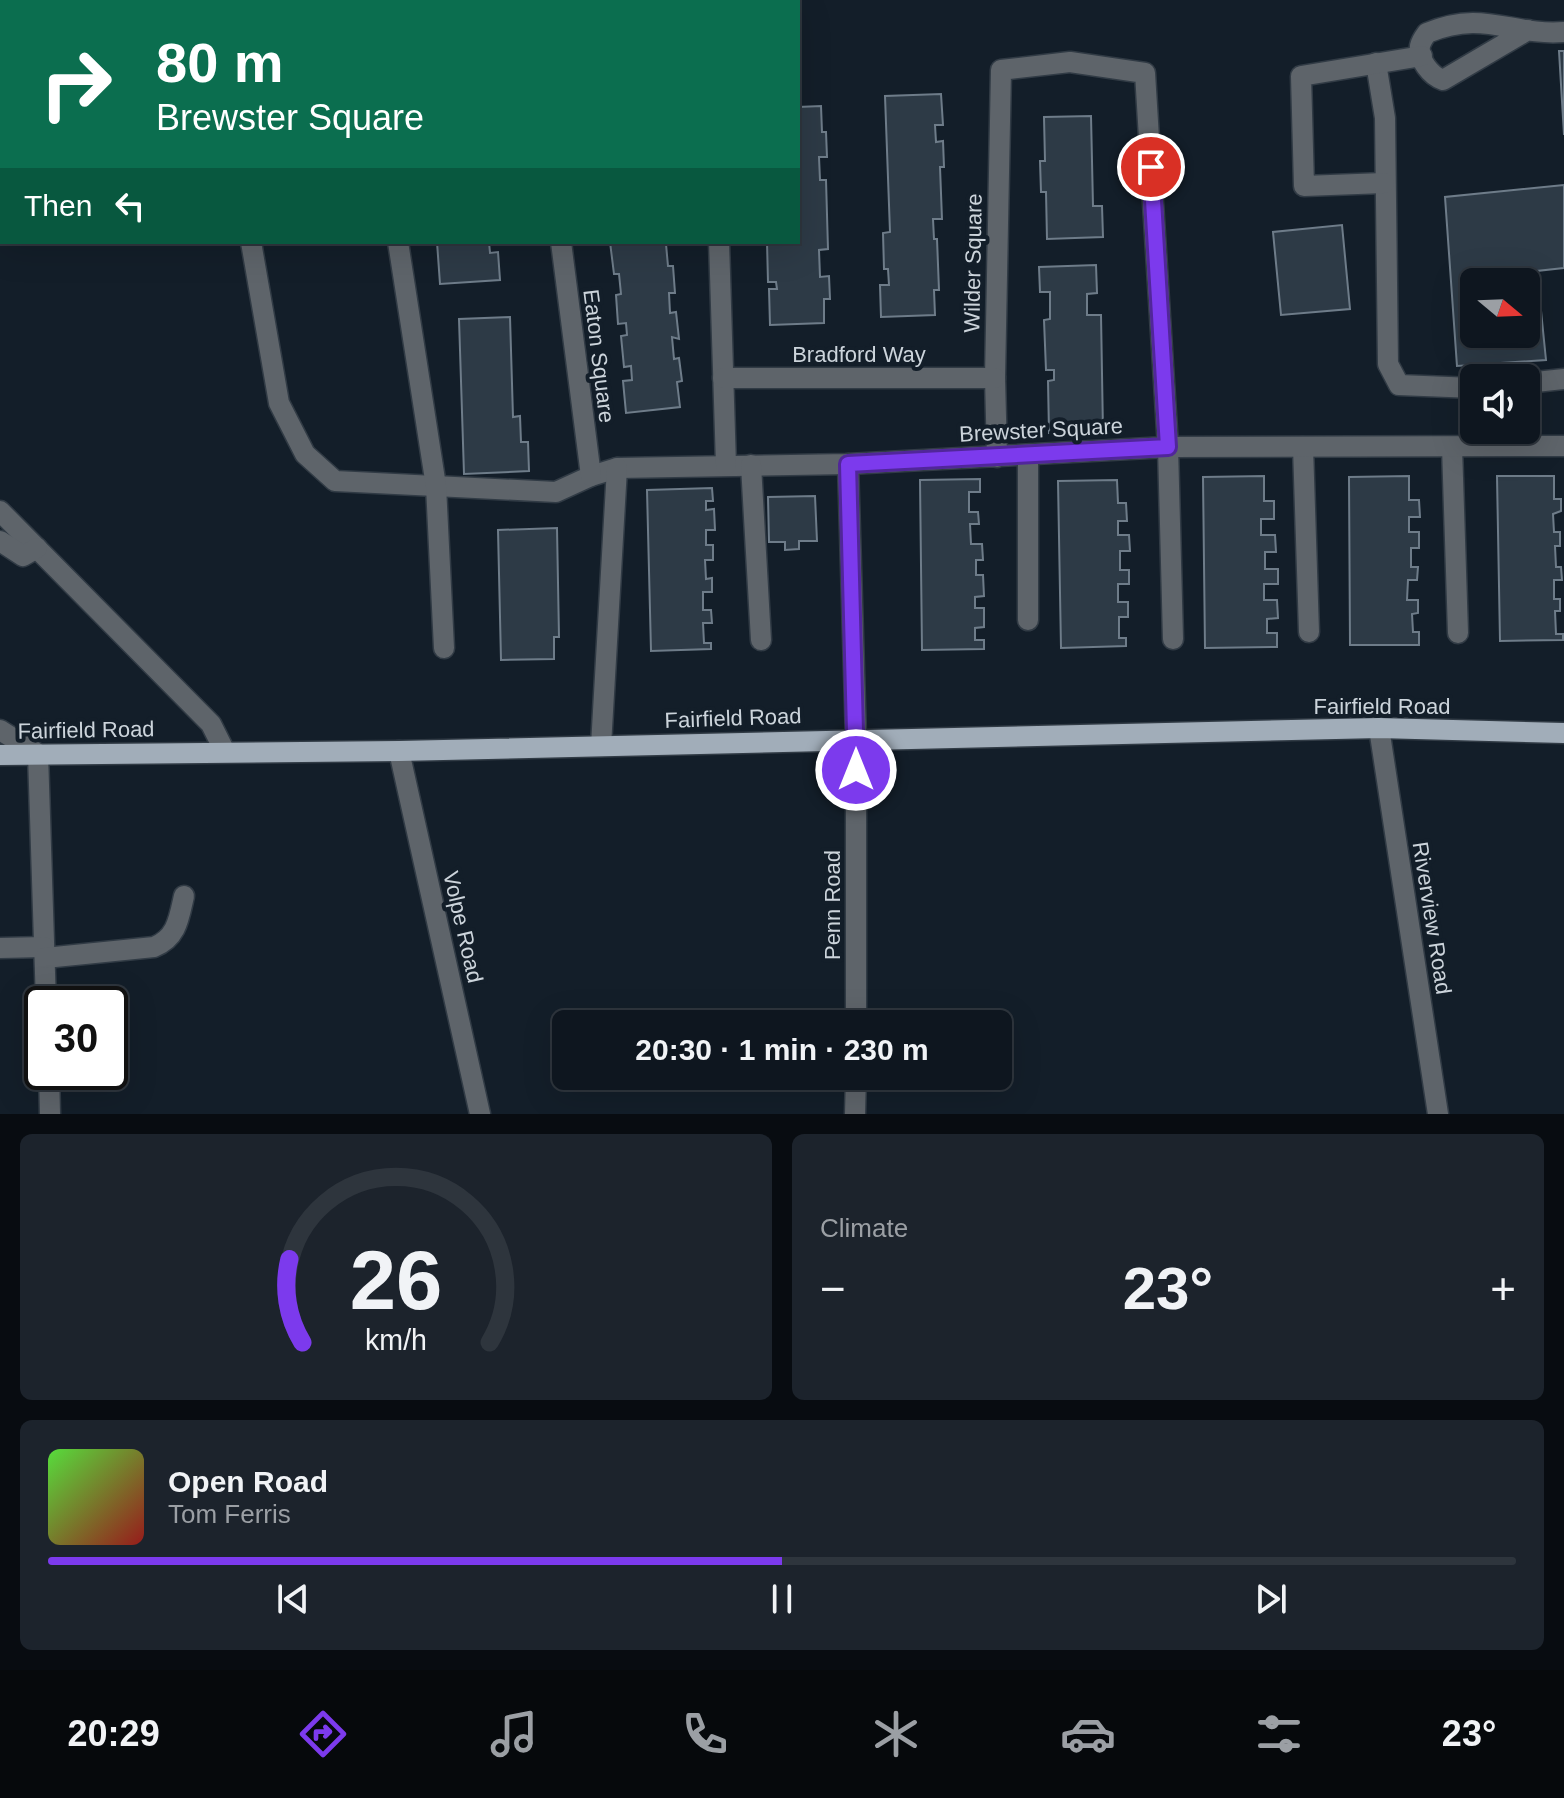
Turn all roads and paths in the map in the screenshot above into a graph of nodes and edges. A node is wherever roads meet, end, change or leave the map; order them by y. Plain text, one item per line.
1 (1528, 30) junction
2 (1564, 32) edge
3 (1422, 56) junction
4 (1376, 63) junction
5 (1384, 183) junction
6 (251, 244) edge
7 (398, 244) edge
8 (561, 244) edge
9 (719, 244) edge
10 (723, 378) junction
11 (995, 378) junction
12 (1564, 379) edge
13 (1540, 382) edge
14 (1460, 387) edge
15 (1564, 446) edge
16 (1168, 447) junction
17 (1303, 447) junction
18 (1452, 447) junction
19 (1028, 455) junction
20 (997, 457) junction
21 (848, 464) junction
22 (726, 465) junction
23 (751, 465) junction
24 (617, 468) junction
25 (591, 476) junction
26 (436, 486) junction
27 (0, 511) edge
28 (0, 541) edge
29 (37, 548) junction
30 (1028, 620) dead end
31 (1309, 632) dead end
32 (1458, 633) dead end
33 (1173, 639) dead end
34 (761, 640) dead end
35 (444, 648) dead end
36 (1379, 728) junction
37 (0, 730) edge
38 (1564, 733) edge
39 (856, 739) junction
40 (601, 746) junction
41 (399, 751) junction
42 (225, 752) junction
43 (38, 754) junction
44 (0, 755) edge
45 (184, 896) dead end
46 (0, 948) edge
47 (45, 952) junction
48 (46, 986) edge
49 (856, 1010) edge
50 (49, 1090) edge
51 (856, 1090) edge
52 (50, 1114) edge
53 (480, 1114) edge
54 (855, 1114) edge
55 (1438, 1114) edge

1 - 2 street
1 - 3 street
1 - 3 street
3 - 4 street
4 - 5 street
4 - 5 street
5 - 14 street
6 - 26 street, Brewster Square
7 - 26 street
8 - 25 street, Eaton Square
9 - 10 street
10 - 11 street, Bradford Way
10 - 22 street
11 - 16 street, Wilder Square
11 - 20 street, Wilder Square
12 - 13 street
15 - 18 street, Brewster Square
16 - 17 street, Brewster Square
16 - 19 street, Brewster Square
16 - 33 street
17 - 18 street, Brewster Square
17 - 31 street
18 - 32 street
19 - 20 street, Brewster Square
19 - 30 street
20 - 21 street, Brewster Square
21 - 23 street, Brewster Square
21 - 39 street, Penn Road
22 - 23 street, Brewster Square
22 - 24 street, Brewster Square
23 - 34 street
24 - 25 street, Brewster Square
24 - 40 street
25 - 26 street, Brewster Square
26 - 35 street
27 - 29 street
28 - 29 street
29 - 42 street
36 - 38 main road, Fairfield Road
36 - 39 main road, Fairfield Road
36 - 55 street, Riverview Road
37 - 43 street
39 - 40 main road, Fairfield Road
39 - 49 street, Penn Road
40 - 41 main road, Fairfield Road
41 - 42 main road, Fairfield Road
41 - 53 street, Volpe Road
42 - 43 main road, Fairfield Road
43 - 44 main road, Fairfield Road
43 - 47 street
45 - 47 street
46 - 47 street
47 - 48 street
50 - 52 street
51 - 54 street

